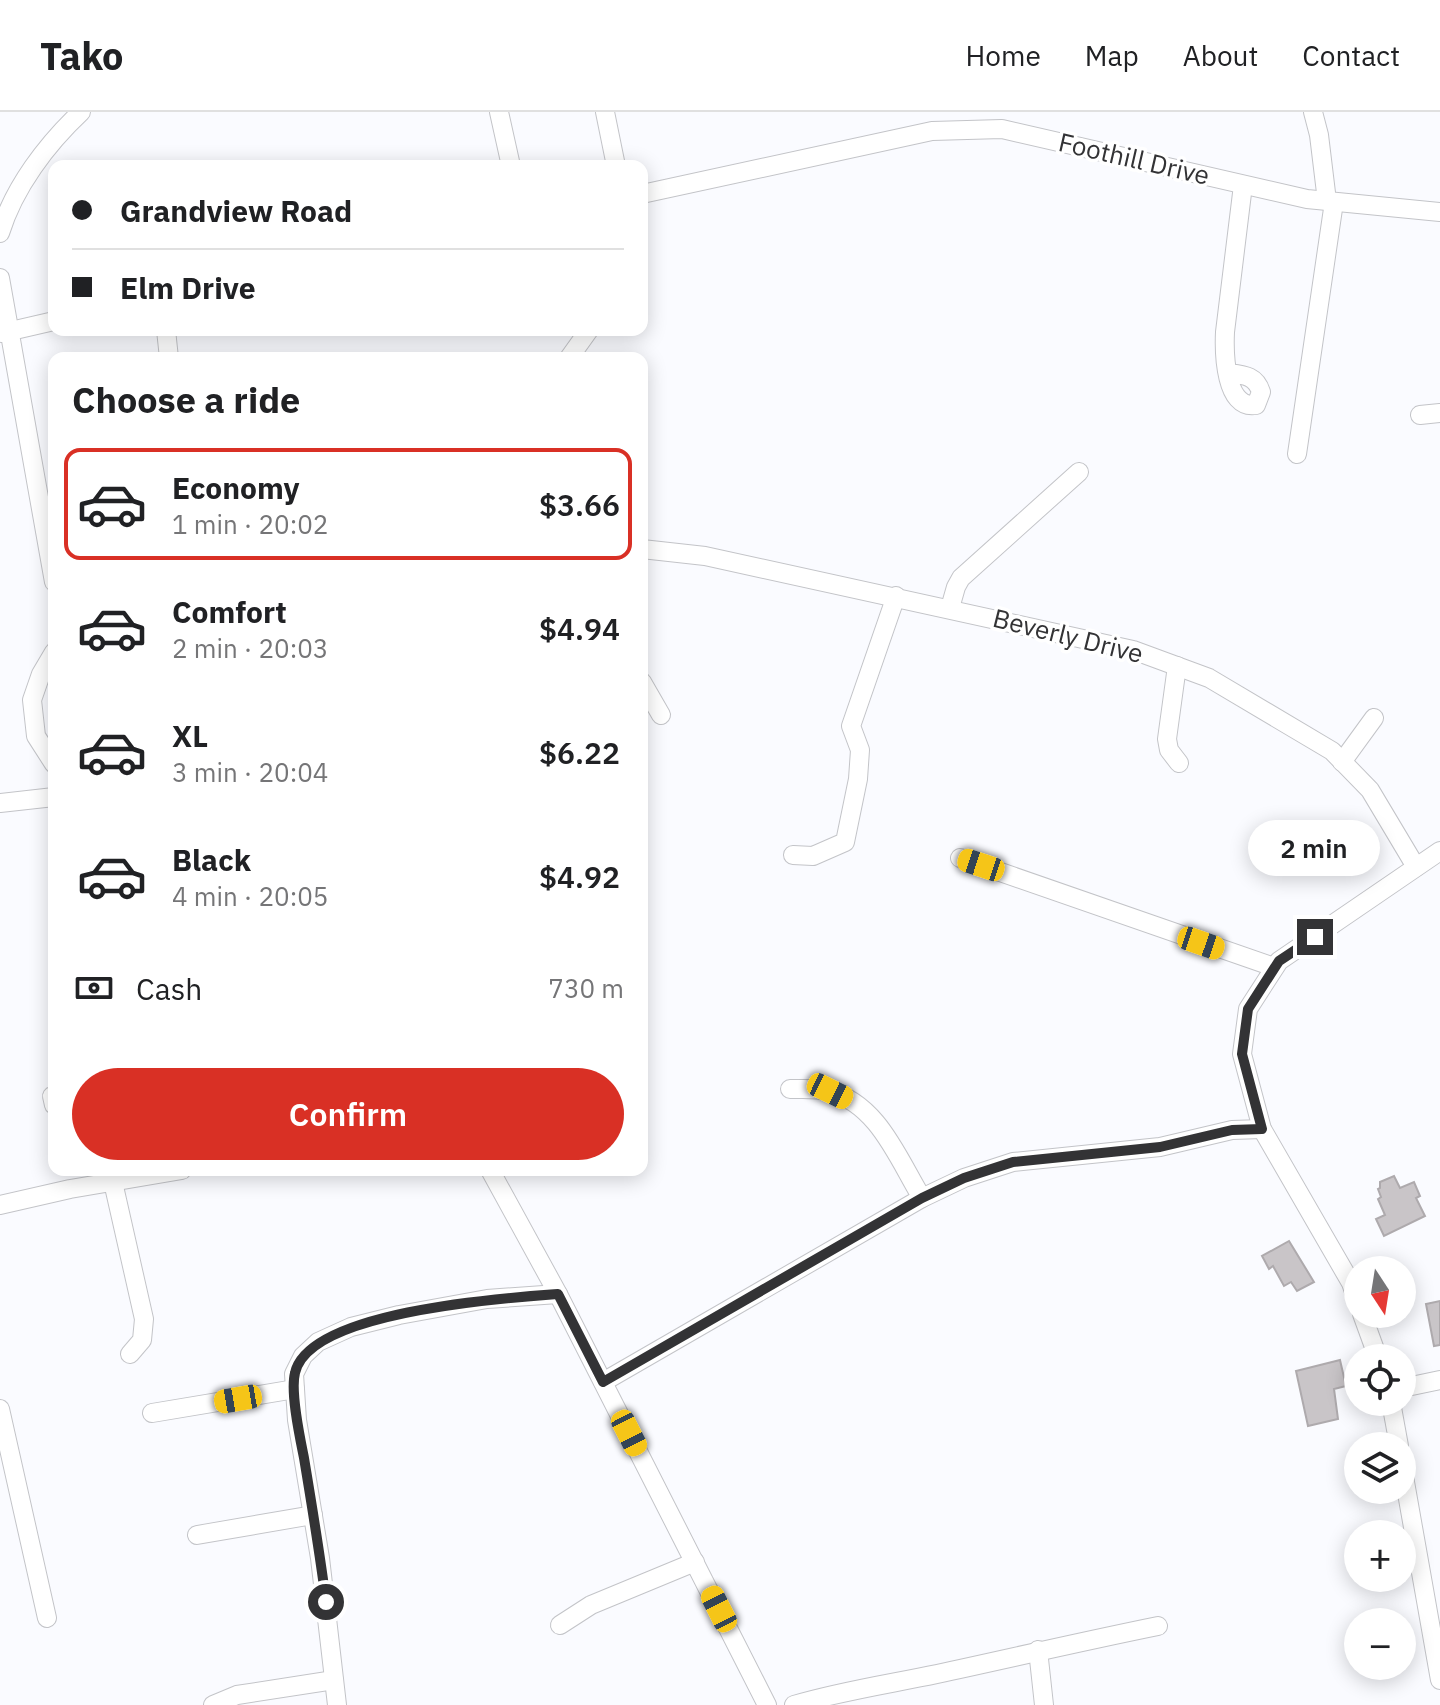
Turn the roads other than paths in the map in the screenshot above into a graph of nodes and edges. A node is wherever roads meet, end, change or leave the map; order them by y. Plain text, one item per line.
1 (81, 112) edge
2 (499, 112) edge
3 (605, 112) edge
4 (1313, 112) edge
5 (510, 160) edge
6 (615, 160) edge
7 (1243, 185) junction
8 (648, 193) edge
9 (1330, 202) junction
10 (1440, 212) edge
11 (0, 233) edge
12 (0, 278) edge
13 (48, 322) edge
14 (5, 332) edge
15 (1229, 373) dead end
16 (1440, 413) edge
17 (1420, 415) dead end
18 (1297, 454) dead end
19 (1079, 472) dead end
20 (648, 550) edge
21 (48, 551) edge
22 (896, 596) junction
23 (950, 608) junction
24 (48, 662) edge
25 (1177, 666) junction
26 (648, 692) edge
27 (661, 715) dead end
28 (1374, 718) dead end
29 (48, 755) edge
30 (1342, 762) junction
31 (1179, 763) dead end
32 (48, 798) edge
33 (0, 803) edge
34 (1440, 851) edge
35 (793, 855) dead end
36 (960, 858) dead end
37 (1416, 867) junction
38 (1274, 967) junction
39 (790, 1089) dead end
40 (1262, 1129) junction
41 (68, 1176) edge
42 (148, 1176) edge
43 (493, 1176) edge
44 (113, 1182) junction
45 (70, 1189) junction
46 (922, 1198) junction
47 (0, 1205) edge
48 (1344, 1271) edge
49 (558, 1294) junction
50 (130, 1354) dead end
51 (1440, 1380) edge
52 (603, 1382) junction
53 (1416, 1385) edge
54 (295, 1389) junction
55 (0, 1409) edge
56 (152, 1413) dead end
57 (1409, 1504) edge
58 (313, 1515) junction
59 (197, 1535) dead end
60 (695, 1562) junction
61 (47, 1618) dead end
62 (560, 1625) dead end
63 (1158, 1626) dead end
64 (1038, 1650) junction
65 (334, 1680) junction
66 (1440, 1680) edge
67 (213, 1705) edge
68 (337, 1705) edge
69 (767, 1705) edge
70 (794, 1705) edge
71 (1044, 1705) edge

1 - 11 street
2 - 5 street
3 - 6 street
4 - 9 street
7 - 8 street, Foothill Drive
7 - 9 street, Foothill Drive
7 - 15 street
9 - 10 street, Foothill Drive
9 - 18 street
12 - 14 street
13 - 14 street
14 - 21 street
16 - 17 street
19 - 23 street
20 - 22 street, Beverly Drive
22 - 23 street, Beverly Drive
22 - 35 street
23 - 25 street, Beverly Drive
24 - 29 street
25 - 30 street, Beverly Drive
25 - 31 street
26 - 27 street
28 - 30 street
30 - 37 street, Beverly Drive
32 - 33 street
34 - 37 street
36 - 38 street
37 - 38 street
38 - 40 street
39 - 46 street
40 - 46 street
40 - 48 street
41 - 45 street
42 - 44 street
43 - 49 street
44 - 45 street
44 - 50 street
45 - 47 street
46 - 52 street
49 - 52 street
49 - 54 street
51 - 53 street
52 - 60 street
54 - 56 street
54 - 58 street
55 - 61 street
57 - 66 street
58 - 59 street
58 - 65 street
60 - 62 street
60 - 69 street
63 - 64 street
64 - 70 street
64 - 71 street
65 - 67 street
65 - 68 street

